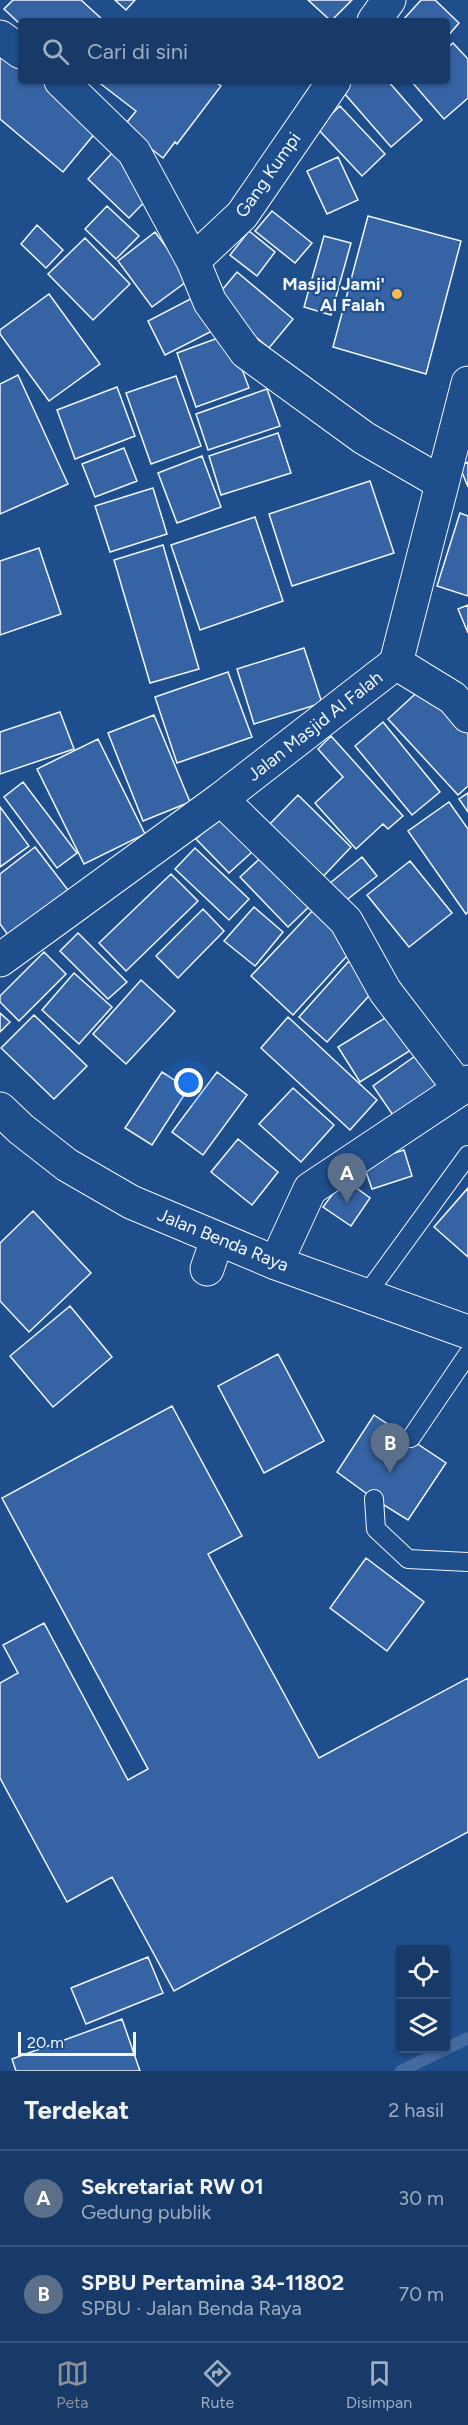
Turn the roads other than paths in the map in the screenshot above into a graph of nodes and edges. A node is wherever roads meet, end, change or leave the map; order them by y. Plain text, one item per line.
1 (389, 0) edge
2 (376, 18) edge
3 (0, 37) edge
4 (18, 50) edge
5 (64, 84) edge
6 (332, 84) edge
7 (193, 261) junction
8 (468, 383) edge
9 (442, 483) junction
10 (396, 663) junction
11 (468, 716) edge
12 (221, 799) junction
13 (0, 960) edge
14 (464, 1085) edge
15 (0, 1109) edge
16 (468, 1155) edge
17 (276, 1263) junction
18 (366, 1295) junction
19 (468, 1332) edge
20 (468, 1354) edge
21 (411, 1438) dead end
22 (374, 1499) dead end
23 (468, 1562) edge

1 - 2 street
3 - 4 street
5 - 7 street
6 - 7 street, Gang Kumpi
7 - 9 street
8 - 9 street, Jalan Masjid Al Falah
9 - 10 street, Jalan Masjid Al Falah
10 - 11 street
10 - 12 street, Jalan Masjid Al Falah
12 - 13 street, Jalan Masjid Al Falah
12 - 14 street
14 - 17 street
15 - 17 street, Jalan Benda Raya
16 - 18 lane
17 - 18 street, Jalan Benda Raya
18 - 19 street, Jalan Benda Raya
20 - 21 lane
22 - 23 lane

